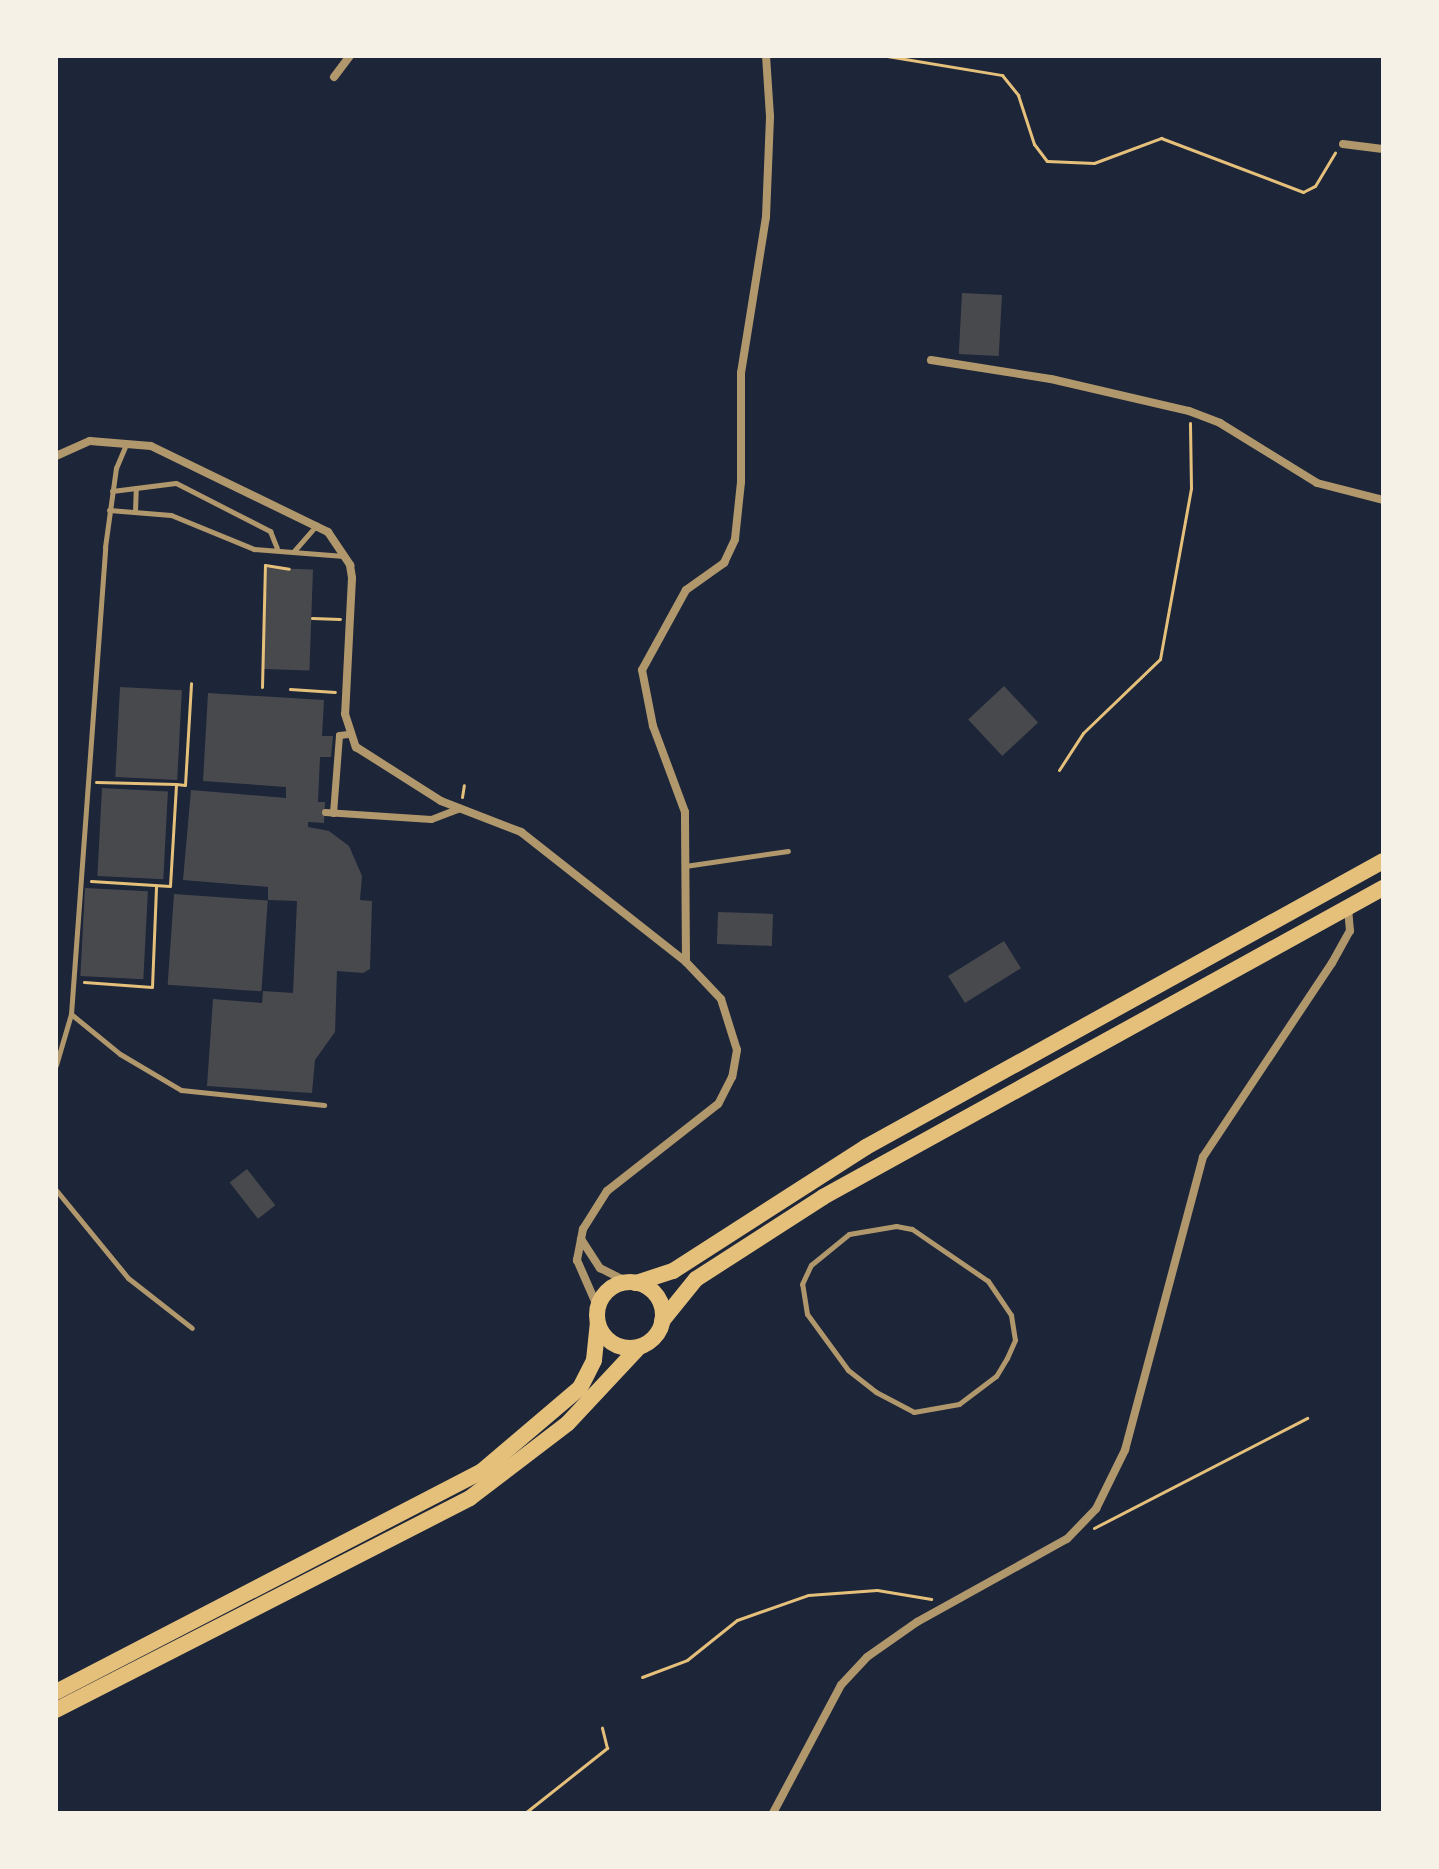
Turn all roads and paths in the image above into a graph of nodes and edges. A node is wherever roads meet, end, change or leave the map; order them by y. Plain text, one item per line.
1 (350, 56) edge
2 (766, 56) edge
3 (887, 56) edge
4 (334, 77) dead end
5 (1343, 144) joint
6 (1383, 149) edge
7 (931, 360) dead end
8 (1189, 411) junction
9 (127, 441) junction
10 (56, 456) edge
11 (136, 488) junction
12 (112, 491) junction
13 (1383, 500) edge
14 (109, 510) junction
15 (135, 511) junction
16 (318, 525) junction
17 (277, 548) junction
18 (294, 551) junction
19 (345, 556) junction
20 (289, 569) dead end
21 (312, 618) dead end
22 (350, 619) junction
23 (191, 683) dead end
24 (262, 687) dead end
25 (290, 689) dead end
26 (346, 692) junction
27 (348, 734) junction
28 (1059, 770) dead end
29 (88, 782) junction
30 (176, 784) junction
31 (460, 808) junction
32 (788, 851) dead end
33 (1383, 861) edge
34 (685, 866) junction
35 (78, 880) junction
36 (156, 885) junction
37 (1383, 888) edge
38 (1348, 907) junction
39 (686, 962) junction
40 (73, 981) junction
41 (71, 1014) junction
42 (56, 1065) edge
43 (324, 1105) dead end
44 (56, 1190) edge
45 (581, 1239) junction
46 (632, 1282) junction
47 (802, 1284) joint
48 (598, 1316) junction
49 (662, 1321) junction
50 (192, 1328) dead end
51 (639, 1347) junction
52 (1307, 1418) dead end
53 (1084, 1526) junction
54 (952, 1602) junction
55 (642, 1677) dead end
56 (56, 1692) edge
57 (56, 1710) edge
58 (602, 1728) dead end
59 (525, 1813) edge
60 (773, 1813) edge

1 - 4 street
2 - 34 street
3 - 5 path
5 - 6 street
7 - 8 street
8 - 13 street
8 - 28 path
9 - 10 street
9 - 12 lane
9 - 16 street
11 - 12 lane
11 - 15 lane
11 - 17 lane
12 - 14 lane
14 - 15 lane
14 - 29 lane
15 - 17 lane
16 - 18 lane
16 - 19 street
17 - 18 lane
18 - 19 lane
19 - 22 street
20 - 24 path
21 - 22 path
22 - 26 street
23 - 30 path
25 - 26 path
26 - 27 street
27 - 31 street
27 - 31 street
29 - 30 path
29 - 35 lane
30 - 36 path
31 - 39 street
32 - 34 lane
33 - 46 main road
34 - 39 street
35 - 36 path
35 - 40 lane
36 - 40 path
37 - 38 main road
38 - 49 main road
38 - 53 street
39 - 45 street
40 - 41 lane
41 - 42 lane
41 - 43 lane
44 - 50 lane
45 - 46 street
45 - 48 street
46 - 48 main road
46 - 49 main road
47 - 47 lane
48 - 51 main road
48 - 56 main road
49 - 51 main road
51 - 57 main road
52 - 53 path
53 - 54 street
54 - 55 path
54 - 60 street
58 - 59 path

